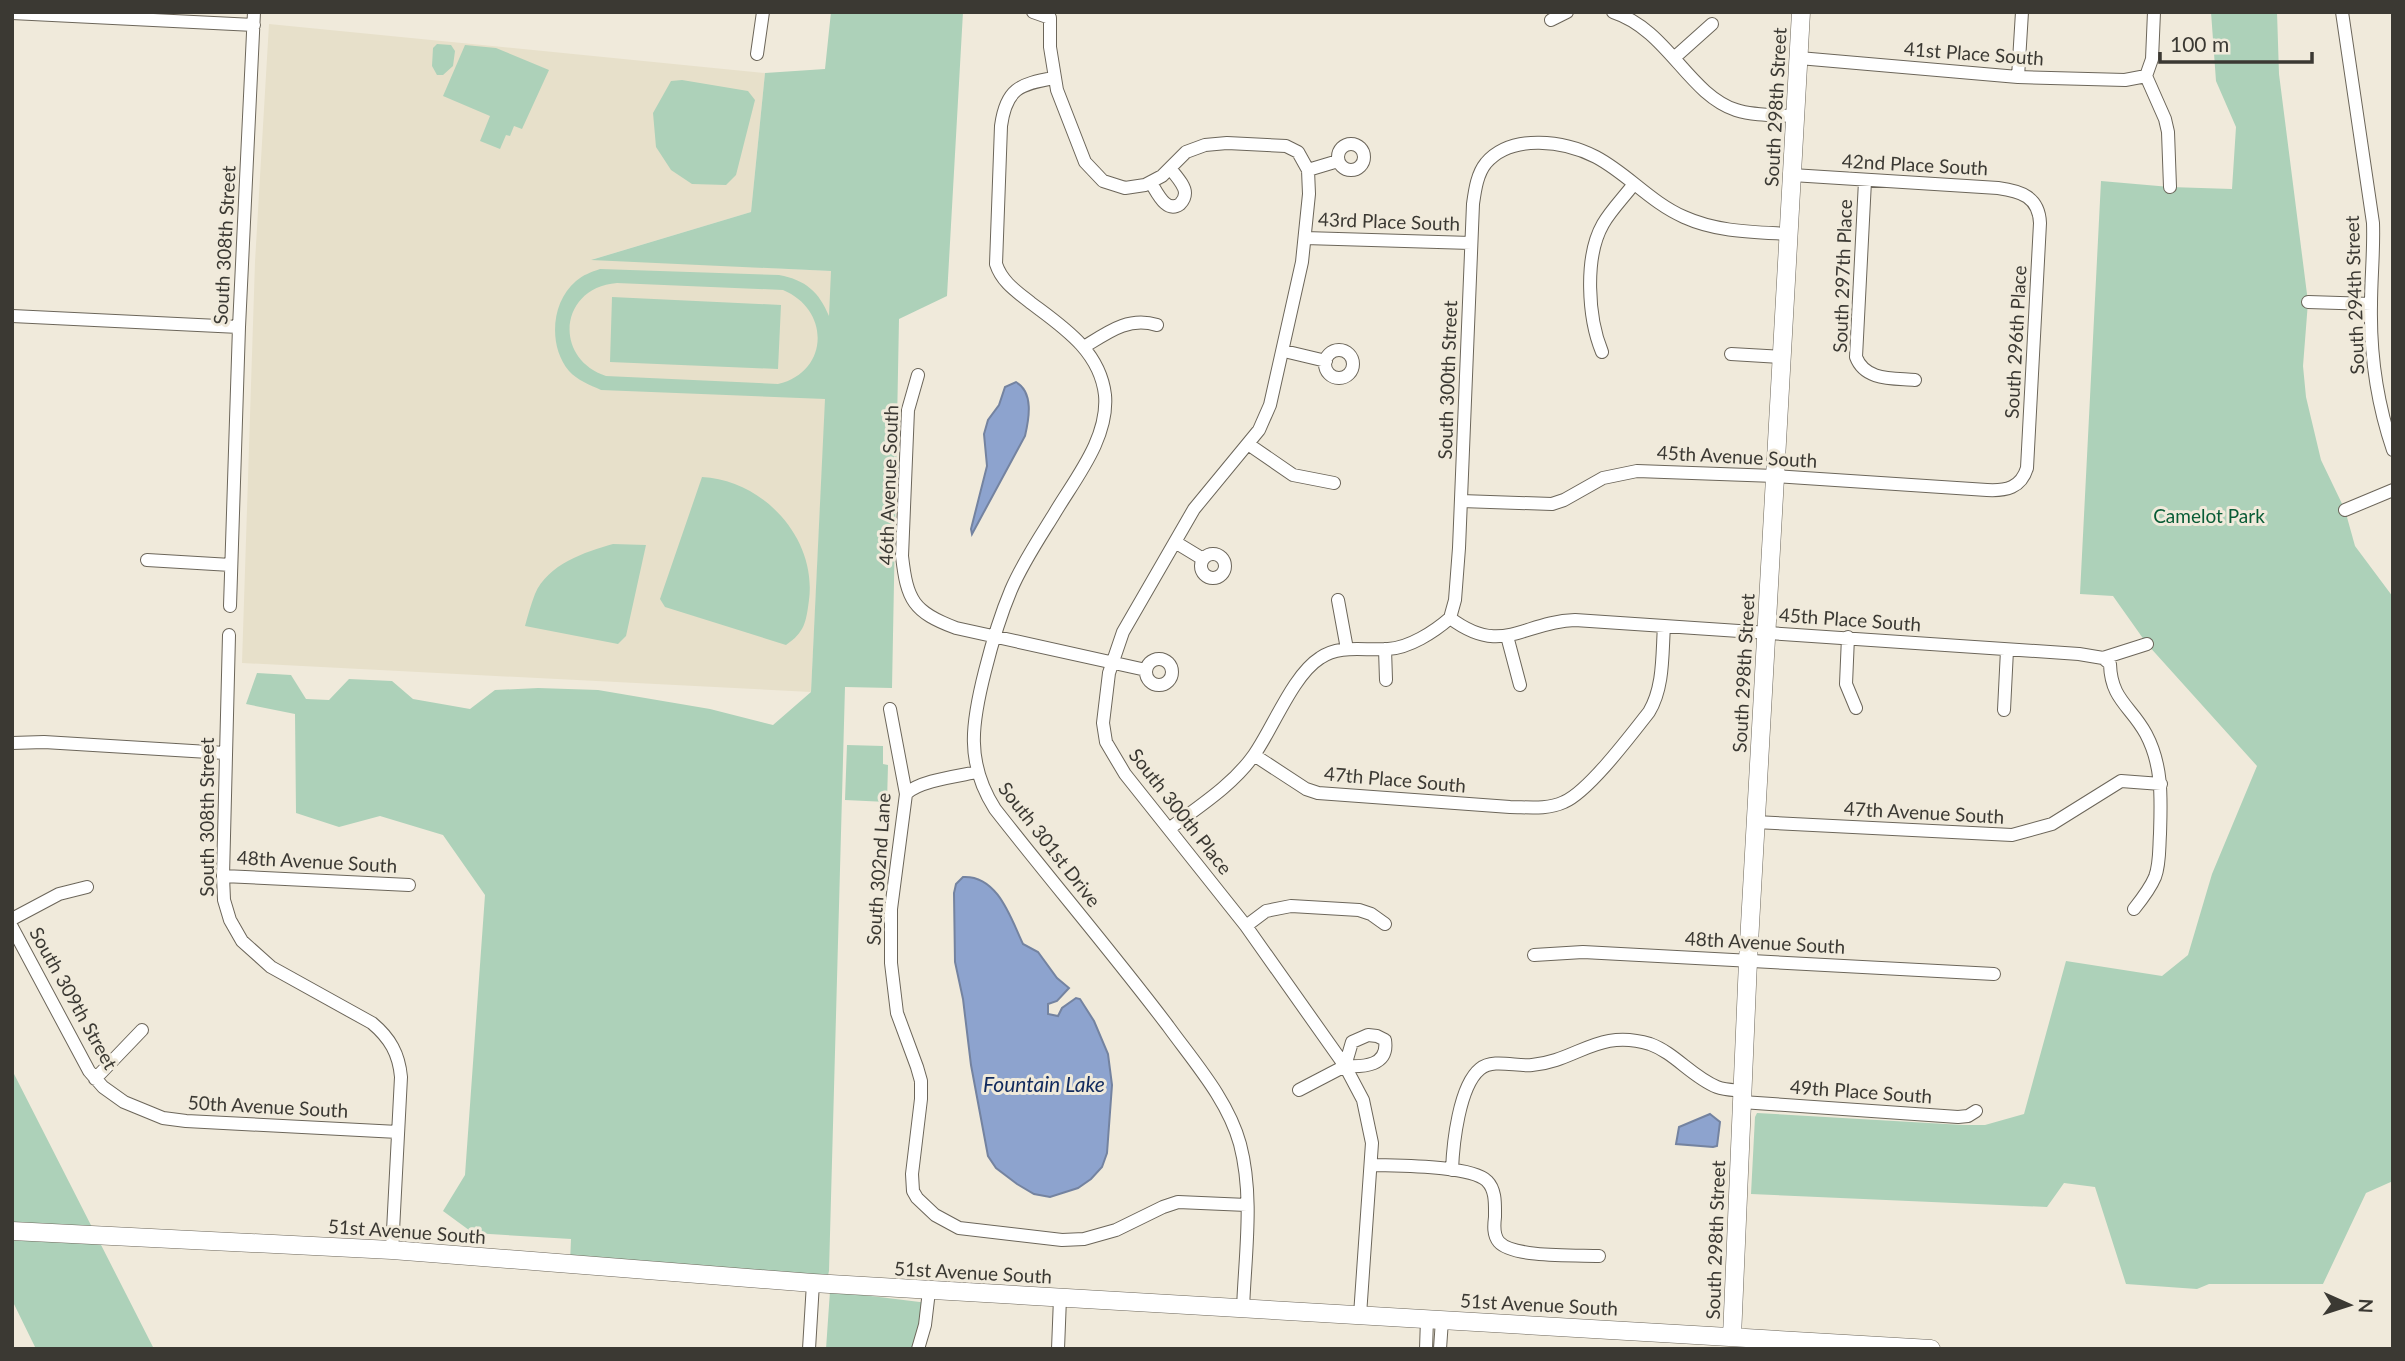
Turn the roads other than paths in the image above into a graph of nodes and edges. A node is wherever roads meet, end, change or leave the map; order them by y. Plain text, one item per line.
1 (763, 12) edge
2 (1033, 12) edge
3 (1567, 12) edge
4 (1613, 12) edge
5 (1801, 12) edge
6 (2022, 12) edge
7 (2154, 12) edge
8 (2342, 12) edge
9 (12, 13) edge
10 (1052, 15) edge
11 (254, 19) edge
12 (1551, 20) dead end
13 (1712, 24) dead end
14 (757, 54) dead end
15 (1674, 58) junction
16 (1799, 58) junction
17 (2146, 76) junction
18 (2018, 77) junction
19 (1054, 78) junction
20 (1796, 116) junction
21 (1338, 161) dead end
22 (1170, 168) junction
23 (1308, 170) junction
24 (1792, 175) junction
25 (1865, 181) junction
26 (1150, 183) junction
27 (1633, 185) junction
28 (2171, 187) dead end
29 (2034, 201) joint
30 (1789, 234) junction
31 (1305, 238) junction
32 (1471, 243) junction
33 (2308, 302) dead end
34 (2371, 304) junction
35 (12, 316) edge
36 (1157, 325) dead end
37 (239, 327) junction
38 (1084, 347) junction
39 (1284, 351) junction
40 (1602, 352) dead end
41 (1731, 354) dead end
42 (1782, 357) junction
43 (1326, 361) dead end
44 (918, 375) dead end
45 (1915, 380) dead end
46 (2387, 407) edge
47 (1248, 444) junction
48 (2393, 450) edge
49 (1775, 476) junction
50 (1334, 483) dead end
51 (2017, 485) joint
52 (2393, 490) edge
53 (1461, 501) junction
54 (2345, 510) dead end
55 (1175, 542) junction
56 (1203, 559) dead end
57 (147, 561) dead end
58 (231, 565) junction
59 (1338, 600) dead end
60 (230, 606) dead end
61 (1450, 618) junction
62 (1664, 626) junction
63 (1766, 631) junction
64 (229, 635) dead end
65 (1507, 636) junction
66 (994, 637) junction
67 (1847, 637) junction
68 (2147, 644) dead end
69 (1347, 649) junction
70 (1385, 649) junction
71 (2007, 650) junction
72 (2103, 658) junction
73 (1112, 662) junction
74 (1146, 670) dead end
75 (1386, 680) dead end
76 (1520, 685) dead end
77 (1856, 708) dead end
78 (890, 709) dead end
79 (2004, 710) dead end
80 (12, 743) edge
81 (225, 753) junction
82 (1254, 755) junction
83 (977, 772) junction
84 (2161, 784) junction
85 (906, 794) junction
86 (1755, 822) junction
87 (1168, 829) junction
88 (223, 876) junction
89 (409, 885) dead end
90 (87, 887) dead end
91 (2134, 909) dead end
92 (12, 919) edge
93 (1385, 924) dead end
94 (1246, 926) junction
95 (12, 927) edge
96 (1534, 955) dead end
97 (1748, 961) junction
98 (1994, 974) dead end
99 (142, 1030) dead end
100 (1345, 1066) junction
101 (95, 1079) junction
102 (1299, 1090) dead end
103 (1742, 1096) junction
104 (138, 1110) joint
105 (1976, 1111) dead end
106 (398, 1132) junction
107 (1371, 1165) junction
108 (1452, 1170) junction
109 (1247, 1205) junction
110 (12, 1231) edge
111 (392, 1250) junction
112 (1599, 1256) dead end
113 (813, 1283) junction
114 (929, 1291) junction
115 (1060, 1298) junction
116 (1243, 1309) junction
117 (1360, 1315) junction
118 (1434, 1319) junction
119 (1732, 1337) junction
120 (1840, 1346) edge
121 (809, 1349) edge
122 (918, 1349) edge
123 (1058, 1349) edge
124 (1426, 1349) edge
125 (1440, 1349) edge
126 (1931, 1349) edge

1 - 14 street
2 - 10 street
3 - 12 street
4 - 15 street
5 - 16 main road, South 298th Street
6 - 18 street
7 - 17 street
8 - 34 street, South 294th Street
9 - 11 street
10 - 19 street
11 - 37 street, South 308th Street
13 - 15 street
15 - 20 street
16 - 18 street, 41st Place South
16 - 20 main road, South 298th Street
17 - 18 street, 41st Place South
17 - 28 street
19 - 26 street
19 - 38 street
20 - 24 main road, South 298th Street
21 - 23 street
22 - 23 street
22 - 26 street
22 - 26 street
23 - 31 street, South 300th Place
24 - 25 street, 42nd Place South
24 - 30 main road, South 298th Street
25 - 29 street, 42nd Place South
25 - 45 street, South 297th Place
27 - 30 street
27 - 32 street, South 300th Street
27 - 40 street
29 - 51 street, South 296th Place
30 - 42 main road, South 298th Street
31 - 32 street, 43rd Place South
31 - 39 street, South 300th Place
32 - 53 street, South 300th Street
33 - 34 street
34 - 46 street, South 294th Street
35 - 37 street
36 - 38 street
37 - 58 street, South 308th Street
38 - 66 street, South 301st Drive
39 - 43 street
39 - 47 street, South 300th Place
41 - 42 street
42 - 49 main road, South 298th Street
44 - 66 street, 46th Avenue South
46 - 48 street, South 294th Street
47 - 50 street
47 - 55 street, South 300th Place
49 - 51 street, 45th Avenue South
49 - 53 street, 45th Avenue South
49 - 63 main road, South 298th Street
52 - 54 street
53 - 61 street, South 300th Street
55 - 56 street
55 - 73 street, South 300th Place
57 - 58 street
58 - 60 street, South 308th Street
59 - 69 street
61 - 65 street, 45th Place South
61 - 70 street
62 - 63 street, 45th Place South
62 - 65 street, 45th Place South
62 - 82 street, 47th Place South
63 - 67 street, 45th Place South
63 - 86 main road, South 298th Street
64 - 81 street, South 308th Street
65 - 76 street
66 - 73 street, 46th Avenue South
66 - 83 street, South 301st Drive
67 - 71 street, 45th Place South
67 - 77 street
68 - 72 street, 45th Place South
69 - 70 street
69 - 82 street
70 - 75 street
71 - 72 street, 45th Place South
71 - 79 street
72 - 84 street
73 - 74 street, 46th Avenue South
73 - 87 street, South 300th Place
78 - 85 street, South 302nd Lane
80 - 81 street
81 - 88 street, South 308th Street
82 - 87 street
83 - 85 street
83 - 109 street, South 301st Drive
84 - 86 street, 47th Avenue South
84 - 91 street
85 - 109 street, South 302nd Lane
86 - 97 main road, South 298th Street
87 - 94 street, South 300th Place
88 - 89 street, 48th Avenue South
88 - 106 street, South 308th Street
90 - 92 street
93 - 94 street
94 - 100 street, South 300th Place
95 - 101 street, South 309th Street
96 - 97 street, 48th Avenue South
97 - 98 street, 48th Avenue South
97 - 103 main road, South 298th Street
99 - 101 street
100 - 102 street
100 - 107 street, South 300th Place
101 - 104 street, South 309th Street
103 - 105 street, 49th Place South
103 - 108 street, 49th Place South
103 - 119 main road, South 298th Street
104 - 106 street, 50th Avenue South
106 - 111 street, South 308th Street
107 - 108 street
107 - 117 street, South 300th Place
108 - 112 street
109 - 116 street, South 301st Drive
110 - 111 main road, 51st Avenue South
111 - 113 main road, 51st Avenue South
113 - 114 main road, 51st Avenue South
113 - 121 street
114 - 115 main road, 51st Avenue South
114 - 122 street
115 - 116 main road, 51st Avenue South
115 - 123 street
116 - 117 main road, 51st Avenue South
117 - 118 main road, 51st Avenue South
118 - 119 main road, 51st Avenue South
118 - 124 street
118 - 125 street
119 - 120 main road, 51st Avenue South
120 - 126 main road, 51st Avenue South

